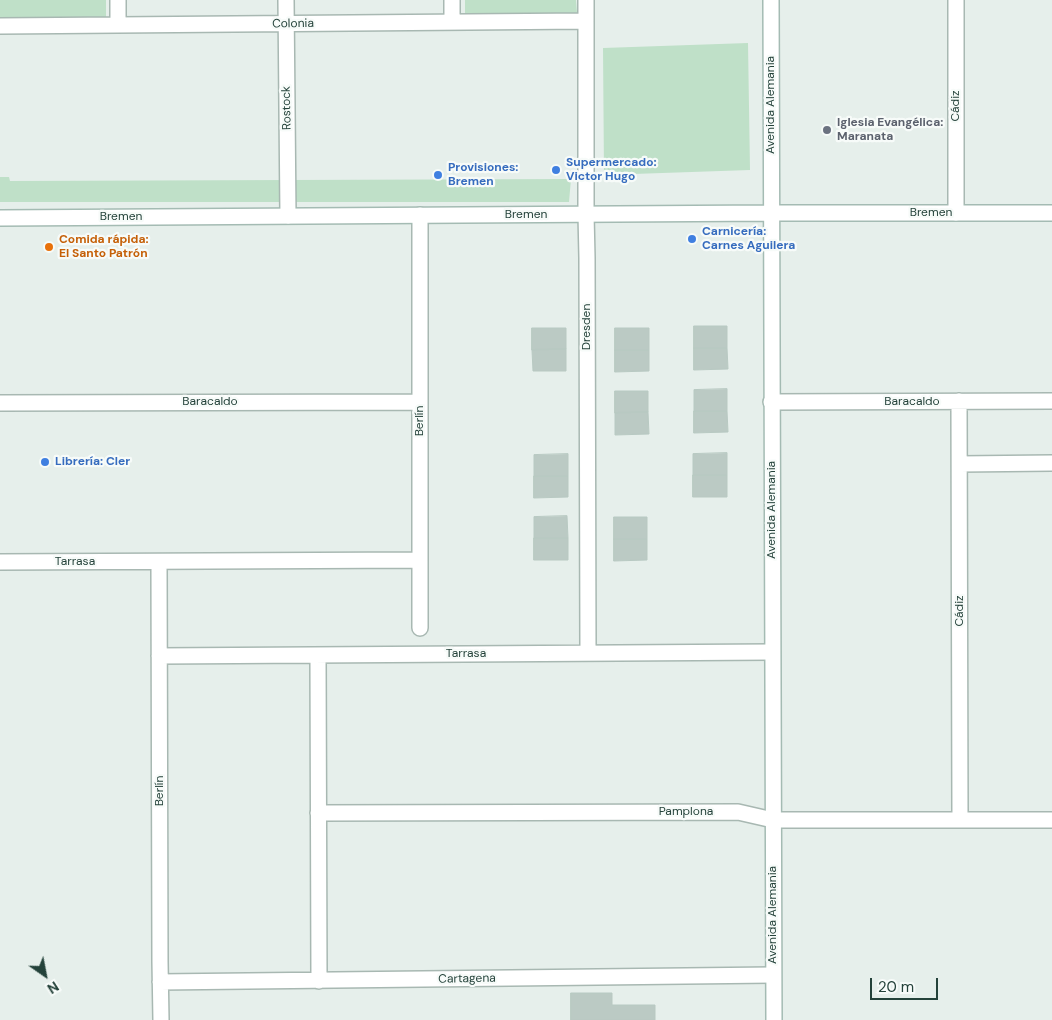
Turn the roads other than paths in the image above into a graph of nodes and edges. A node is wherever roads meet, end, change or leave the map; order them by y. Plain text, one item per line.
1 (118, 0) edge
2 (286, 0) edge
3 (452, 0) edge
4 (586, 0) edge
5 (771, 0) edge
6 (956, 0) edge
7 (586, 21) junction
8 (452, 22) junction
9 (286, 24) junction
10 (0, 26) edge
11 (118, 26) junction
12 (771, 213) junction
13 (956, 213) junction
14 (1052, 213) edge
15 (586, 214) junction
16 (420, 215) junction
17 (288, 216) junction
18 (0, 218) edge
19 (959, 401) junction
20 (1052, 401) edge
21 (420, 402) junction
22 (771, 402) junction
23 (0, 403) edge
24 (1052, 463) edge
25 (960, 464) junction
26 (420, 560) junction
27 (0, 562) edge
28 (159, 562) junction
29 (420, 628) dead end
30 (772, 652) junction
31 (588, 653) junction
32 (318, 655) junction
33 (159, 656) junction
34 (318, 813) junction
35 (773, 820) junction
36 (960, 820) junction
37 (1052, 820) edge
38 (773, 976) junction
39 (319, 981) junction
40 (160, 982) junction
41 (161, 1020) edge
42 (774, 1020) edge

1 - 11 street
2 - 9 street, Rostock
3 - 8 street
4 - 7 street, Dresden
5 - 12 street, Avenida Alemania
6 - 13 street, Cádiz
7 - 8 street, Colonia
7 - 15 street, Dresden
8 - 9 street, Colonia
9 - 11 street, Colonia
9 - 17 street, Rostock
10 - 11 street, Colonia
12 - 13 street, Bremen
12 - 15 street, Bremen
12 - 22 street, Avenida Alemania
13 - 14 street, Bremen
15 - 16 street, Bremen
15 - 31 street, Dresden
16 - 17 street, Bremen
16 - 21 street, Berlín
17 - 18 street, Bremen
19 - 20 street, Baracaldo
19 - 22 street, Baracaldo
19 - 25 street, Cádiz
21 - 23 street, Baracaldo
21 - 26 street, Berlín
22 - 30 street, Avenida Alemania
24 - 25 street
25 - 36 street, Cádiz
26 - 28 street, Tarrasa
26 - 29 street, Berlín
27 - 28 street, Tarrasa
28 - 33 street, Berlín
30 - 31 street, Tarrasa
30 - 35 street, Avenida Alemania
31 - 32 street, Tarrasa
32 - 33 street, Tarrasa
32 - 34 street
33 - 40 street, Berlín
34 - 35 street, Pamplona
34 - 39 street
35 - 36 street, Pamplona
35 - 38 street, Avenida Alemania
36 - 37 street, Pamplona
38 - 39 street, Cartagena
38 - 42 street, Avenida Alemania
39 - 40 street, Cartagena
40 - 41 street, Berlín

